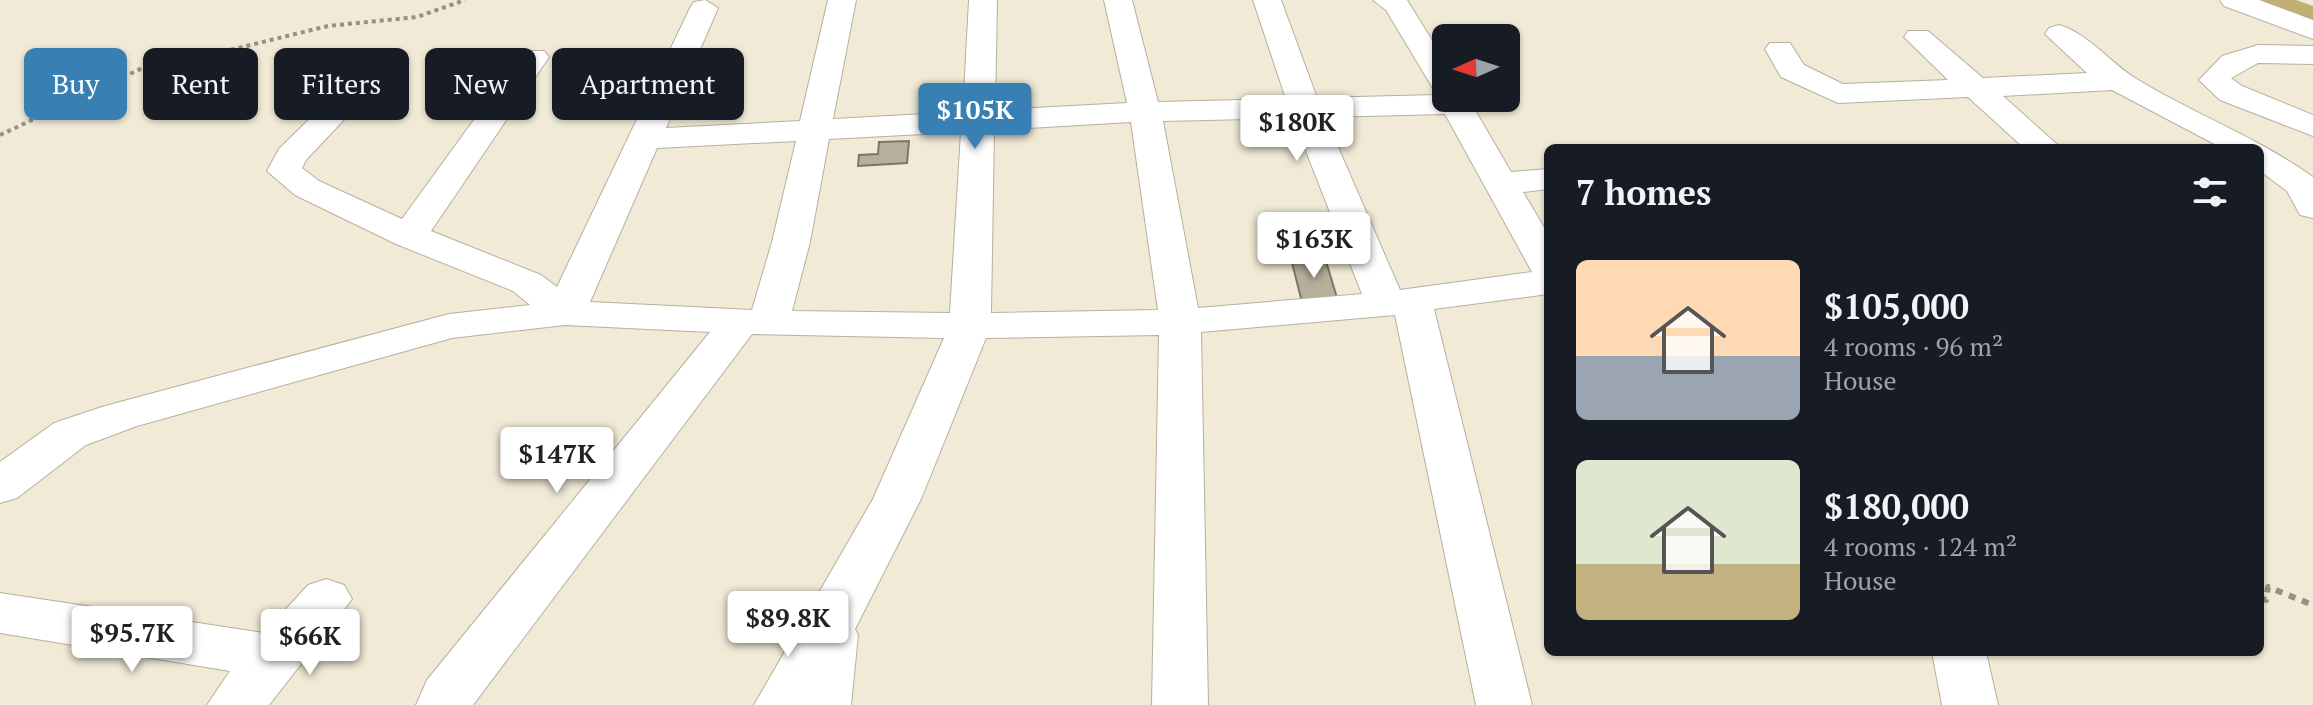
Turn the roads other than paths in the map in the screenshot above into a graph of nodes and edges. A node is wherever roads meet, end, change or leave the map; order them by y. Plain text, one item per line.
1 (842, 0) edge
2 (983, 0) edge
3 (1118, 0) edge
4 (1267, 0) edge
5 (1387, 0) edge
6 (2234, 0) edge
7 (704, 8) dead end
8 (2313, 30) edge
9 (2059, 34) dead end
10 (1918, 37) dead end
11 (1780, 49) dead end
12 (2313, 55) edge
13 (1432, 65) edge
14 (2118, 81) junction
15 (1975, 89) junction
16 (1432, 98) edge
17 (1305, 108) junction
18 (1145, 112) junction
19 (1460, 112) edge
20 (327, 120) edge
21 (490, 120) edge
22 (978, 122) junction
23 (2313, 126) edge
24 (812, 131) junction
25 (642, 139) junction
26 (2039, 144) edge
27 (2240, 144) edge
28 (2264, 158) edge
29 (1544, 179) edge
30 (1503, 183) junction
31 (2313, 207) edge
32 (409, 236) junction
33 (1544, 260) edge
34 (1544, 283) edge
35 (1399, 302) junction
36 (565, 313) junction
37 (754, 322) junction
38 (1180, 322) junction
39 (970, 326) junction
40 (0, 486) edge
41 (326, 599) dead end
42 (0, 613) edge
43 (832, 622) junction
44 (1960, 656) edge
45 (276, 657) junction
46 (235, 705) edge
47 (444, 705) edge
48 (782, 705) edge
49 (823, 705) edge
50 (1180, 705) edge
51 (1504, 705) edge
52 (1970, 705) edge

1 - 24 street
2 - 22 street
3 - 18 street
4 - 17 street
5 - 13 street
6 - 8 street
7 - 25 street
9 - 14 street
10 - 15 street
11 - 15 street
12 - 23 street
14 - 15 street
14 - 27 street
15 - 26 street
16 - 17 street
17 - 18 street
17 - 35 street
18 - 22 street
18 - 38 street
19 - 30 street
20 - 32 street
21 - 32 street
22 - 24 street
22 - 39 street
24 - 25 street
24 - 37 street
25 - 36 street
28 - 31 street
29 - 30 street
30 - 33 street
32 - 36 street
34 - 35 street
35 - 38 street
35 - 51 street
36 - 37 street
36 - 40 street
37 - 39 street
37 - 47 street
38 - 39 street
38 - 50 street
39 - 43 street
41 - 45 street
42 - 45 street
43 - 48 street
43 - 49 street
44 - 52 street
45 - 46 street

